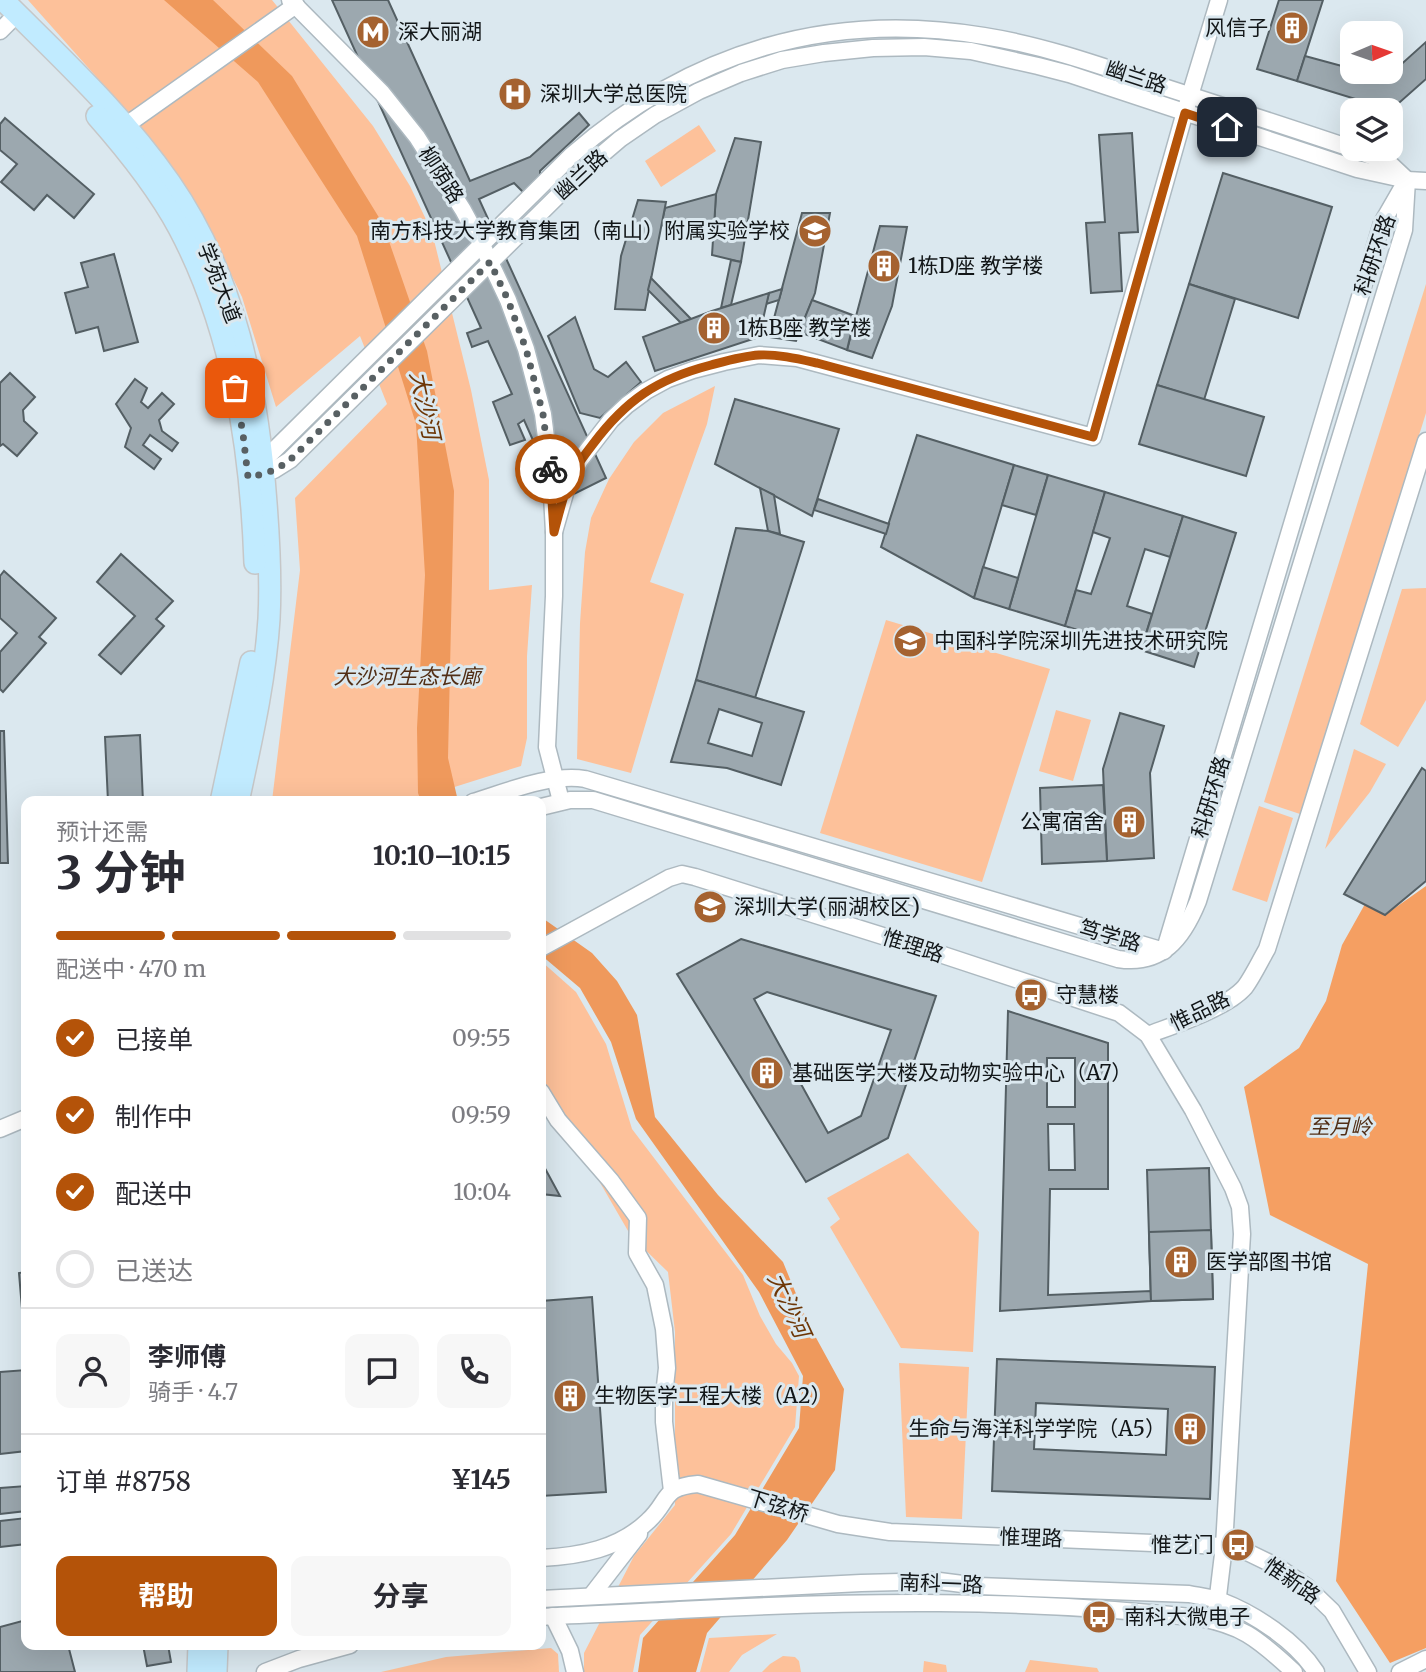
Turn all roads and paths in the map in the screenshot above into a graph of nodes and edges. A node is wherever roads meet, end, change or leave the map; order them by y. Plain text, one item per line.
1 (1219, 0) edge
2 (292, 5) edge
3 (5, 17) edge
4 (1190, 95) junction
5 (1185, 113) junction
6 (125, 125) junction
7 (1340, 145) edge
8 (1384, 161) edge
9 (1407, 180) junction
10 (1426, 181) edge
11 (482, 245) junction
12 (490, 262) junction
13 (1426, 441) edge
14 (258, 471) junction
15 (554, 532) junction
16 (555, 779) junction
17 (222, 796) edge
18 (239, 796) edge
19 (494, 796) edge
20 (561, 802) junction
21 (546, 806) edge
22 (546, 945) edge
23 (1164, 951) junction
24 (1148, 1035) junction
25 (546, 1100) edge
26 (21, 1120) edge
27 (0, 1129) edge
28 (671, 1491) junction
29 (649, 1521) junction
30 (838, 1524) joint
31 (1224, 1546) junction
32 (546, 1558) edge
33 (594, 1596) junction
34 (546, 1599) edge
35 (1218, 1600) junction
36 (547, 1617) edge
37 (1214, 1621) junction
38 (332, 1650) edge
39 (1426, 1659) edge
40 (265, 1672) edge
41 (575, 1672) edge
42 (1294, 1672) edge
43 (1316, 1672) edge
44 (1367, 1672) edge
45 (1400, 1672) edge

1 - 4 street
2 - 6 street
2 - 11 street, 柳荫路
3 - 6 main road, 学苑大道
3 - 14 main road, 学苑大道
4 - 5 street
4 - 7 street, 幽兰路
4 - 11 street, 幽兰路
5 - 9 street, 幽兰路
5 - 12 street, 幽兰路
5 - 15 street
6 - 14 main road, 学苑大道
8 - 9 street, 幽兰路
9 - 10 street
9 - 23 street, 科研环路
9 - 23 street, 科研环路
11 - 12 street, 柳荫路
11 - 14 street, 幽兰路
12 - 14 street, 幽兰路
12 - 15 street, 柳荫路
13 - 24 street, 惟品路
14 - 17 main road, 学苑大道
14 - 18 main road, 学苑大道
15 - 16 street, 柳荫路
16 - 19 street, 笃学路
16 - 20 street, 柳荫路
16 - 23 street, 笃学路
20 - 21 street, 笃学路
20 - 23 street, 笃学路
22 - 24 street, 惟理路
24 - 31 street, 惟品路
25 - 28 street
26 - 27 street
28 - 29 street
28 - 30 street, 下弦桥
29 - 32 street
29 - 33 street
30 - 31 street, 惟理路
31 - 35 street, 惟品路
31 - 44 street, 惟新路
33 - 34 street, 南科一路
33 - 35 street, 南科一路
35 - 37 street, 惟品路
35 - 43 street, 南科一路
36 - 37 street, 南科一路
36 - 41 street
37 - 42 street, 南科一路
38 - 40 street
39 - 45 street

